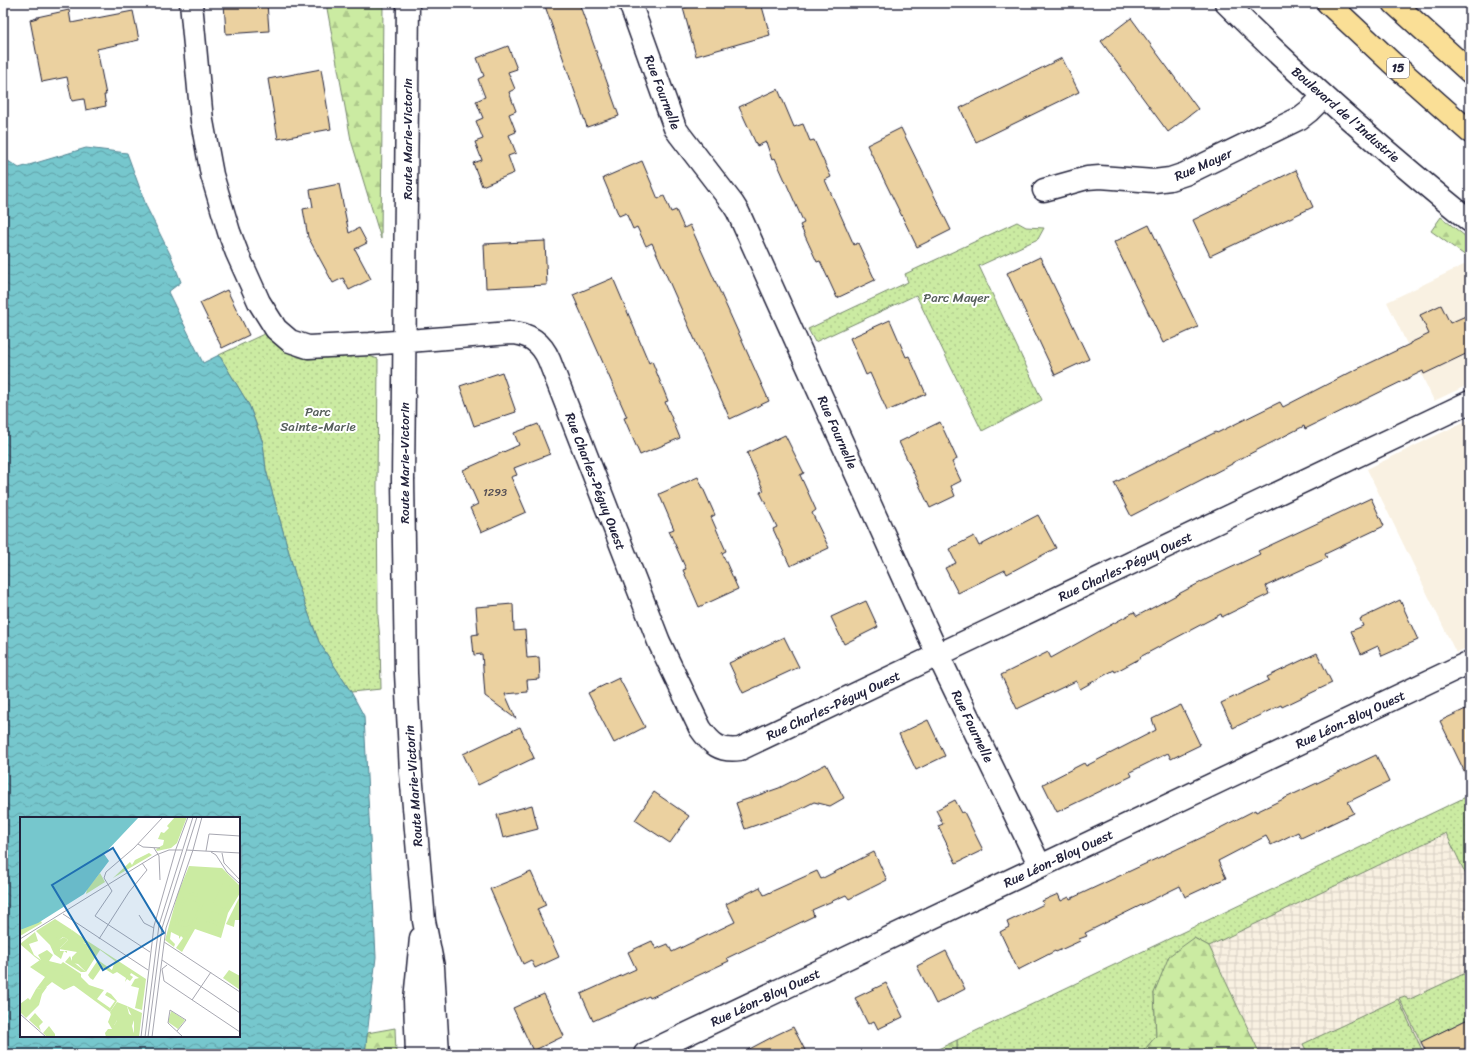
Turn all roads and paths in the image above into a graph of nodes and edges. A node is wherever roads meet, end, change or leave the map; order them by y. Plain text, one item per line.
1 (190, 3) edge
2 (408, 3) edge
3 (630, 3) edge
4 (1226, 3) edge
5 (1328, 3) edge
6 (1394, 3) edge
7 (1470, 72) edge
8 (1324, 96) junction
9 (1470, 132) edge
10 (1044, 190) dead end
11 (1470, 221) edge
12 (405, 341) junction
13 (1470, 402) edge
14 (938, 655) junction
15 (1470, 662) edge
16 (1040, 866) junction
17 (424, 921) junction
18 (417, 1054) edge
19 (438, 1054) edge
20 (645, 1054) edge

1 - 12 street, Rue Charles-Péguy Ouest
2 - 12 street, Route Marie-Victorin
3 - 14 street, Rue Fournelle
4 - 8 street, Boulevard de l'Industrie
5 - 9 highway, 15
6 - 7 highway
8 - 10 street, Rue Mayer
8 - 11 street, Boulevard de l'Industrie
12 - 14 street, Rue Charles-Péguy Ouest
12 - 17 street, Route Marie-Victorin
13 - 14 street, Rue Charles-Péguy Ouest
14 - 16 street, Rue Fournelle
15 - 16 street, Rue Léon-Bloy Ouest
16 - 20 street, Rue Léon-Bloy Ouest
17 - 18 street, Route Marie-Victorin
17 - 19 street, Route Marie-Victorin

